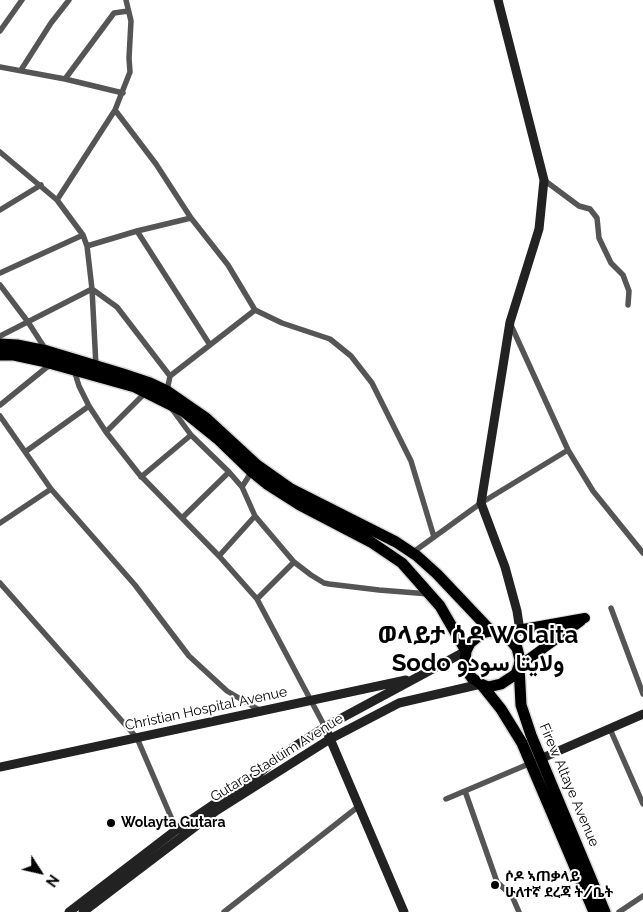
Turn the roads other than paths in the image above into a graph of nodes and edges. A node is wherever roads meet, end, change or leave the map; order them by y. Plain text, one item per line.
1 (22, 0) edge
2 (69, 0) edge
3 (126, 0) edge
4 (498, 0) edge
5 (128, 11) junction
6 (0, 31) edge
7 (0, 66) edge
8 (21, 70) junction
9 (65, 79) junction
10 (123, 93) junction
11 (115, 110) junction
12 (0, 152) edge
13 (544, 180) junction
14 (41, 186) junction
15 (57, 200) junction
16 (0, 210) edge
17 (191, 218) junction
18 (137, 231) junction
19 (83, 235) junction
20 (87, 246) junction
21 (0, 273) edge
22 (0, 285) edge
23 (92, 289) junction
24 (628, 305) dead end
25 (255, 310) junction
26 (28, 322) junction
27 (510, 322) junction
28 (0, 336) edge
29 (0, 344) edge
30 (210, 345) junction
31 (47, 352) junction
32 (0, 355) edge
33 (52, 364) junction
34 (75, 365) junction
35 (96, 366) junction
36 (170, 376) junction
37 (146, 392) junction
38 (168, 397) junction
39 (0, 405) edge
40 (89, 406) junction
41 (0, 416) edge
42 (106, 432) junction
43 (190, 435) junction
44 (568, 450) junction
45 (25, 452) junction
46 (254, 468) junction
47 (229, 472) junction
48 (141, 476) junction
49 (242, 487) junction
50 (52, 489) junction
51 (481, 503) junction
52 (0, 514) edge
53 (255, 516) junction
54 (182, 518) junction
55 (2, 521) edge
56 (434, 537) junction
57 (412, 553) junction
58 (643, 553) edge
59 (219, 556) junction
60 (294, 562) junction
61 (0, 583) edge
62 (431, 594) junction
63 (257, 599) junction
64 (611, 608) dead end
65 (520, 631) junction
66 (496, 632) junction
67 (466, 650) junction
68 (519, 666) junction
69 (417, 678) junction
70 (481, 684) junction
71 (643, 694) edge
72 (311, 701) junction
73 (261, 711) junction
74 (643, 714) edge
75 (324, 727) junction
76 (610, 729) junction
77 (138, 738) junction
78 (330, 739) junction
79 (536, 761) junction
80 (0, 767) edge
81 (465, 791) junction
82 (642, 797) edge
83 (446, 799) dead end
84 (643, 804) edge
85 (359, 806) junction
86 (179, 834) junction
87 (643, 896) edge
88 (69, 912) edge
89 (82, 912) edge
90 (224, 912) edge
91 (404, 912) edge
92 (519, 912) edge
93 (594, 912) edge
94 (605, 912) edge
95 (619, 912) edge

1 - 6 street
2 - 8 street
3 - 5 street
4 - 13 main road
5 - 9 street
5 - 10 street
7 - 8 street
8 - 9 street
9 - 10 street
10 - 11 street
11 - 15 street
11 - 17 street
12 - 14 street
13 - 24 street
13 - 27 main road
14 - 15 street
14 - 16 street
15 - 19 street
17 - 18 street
17 - 25 street
18 - 20 street
18 - 30 street
19 - 20 street
19 - 21 street
20 - 23 street
22 - 26 street
23 - 26 street
23 - 35 street
23 - 36 street
25 - 30 street
25 - 56 street
26 - 28 street
26 - 31 street
27 - 44 street
27 - 51 main road
29 - 31 highway
30 - 36 street
31 - 34 highway
32 - 33 highway
33 - 34 highway
33 - 39 street
34 - 35 highway
34 - 37 highway
34 - 40 street
35 - 38 highway
36 - 38 street
37 - 38 highway
37 - 42 street
38 - 43 street
38 - 46 highway
40 - 42 street
40 - 45 street
41 - 45 street
42 - 48 street
43 - 47 street
43 - 48 street
44 - 51 street
44 - 58 street
45 - 50 street
46 - 49 street
46 - 57 highway
46 - 62 highway
47 - 49 street
47 - 54 street
48 - 54 street
49 - 53 street
50 - 55 street
50 - 73 street
51 - 56 street
51 - 65 main road
52 - 55 street
53 - 59 street
53 - 60 street
54 - 59 street
56 - 57 street
57 - 66 highway
59 - 63 street
60 - 62 street
60 - 63 street
61 - 77 street
62 - 67 highway
63 - 72 street
64 - 71 street
65 - 66 main road
65 - 68 main road
66 - 67 highway
66 - 68 highway
67 - 69 main road
67 - 70 highway
68 - 70 highway
68 - 79 highway, Firew Altaye Avenue
69 - 72 main road, Christian Hospital Avenue
69 - 75 main road
70 - 78 main road, Gutara Staduim Avenue
70 - 79 highway, Firew Altaye Avenue
72 - 73 main road, Christian Hospital Avenue
72 - 75 street
73 - 77 main road, Christian Hospital Avenue
74 - 76 main road
75 - 78 main road
75 - 86 main road
76 - 79 main road
76 - 82 street
77 - 80 main road, Christian Hospital Avenue
77 - 86 street
78 - 85 main road
78 - 86 main road, Gutara Staduim Avenue
79 - 81 street
79 - 93 highway, Firew Altaye Avenue
79 - 94 highway, Firew Altaye Avenue
81 - 83 street
81 - 92 street
82 - 84 street
85 - 90 street
85 - 91 main road
86 - 88 main road
86 - 89 main road, Gutara Staduim Avenue
87 - 95 street

